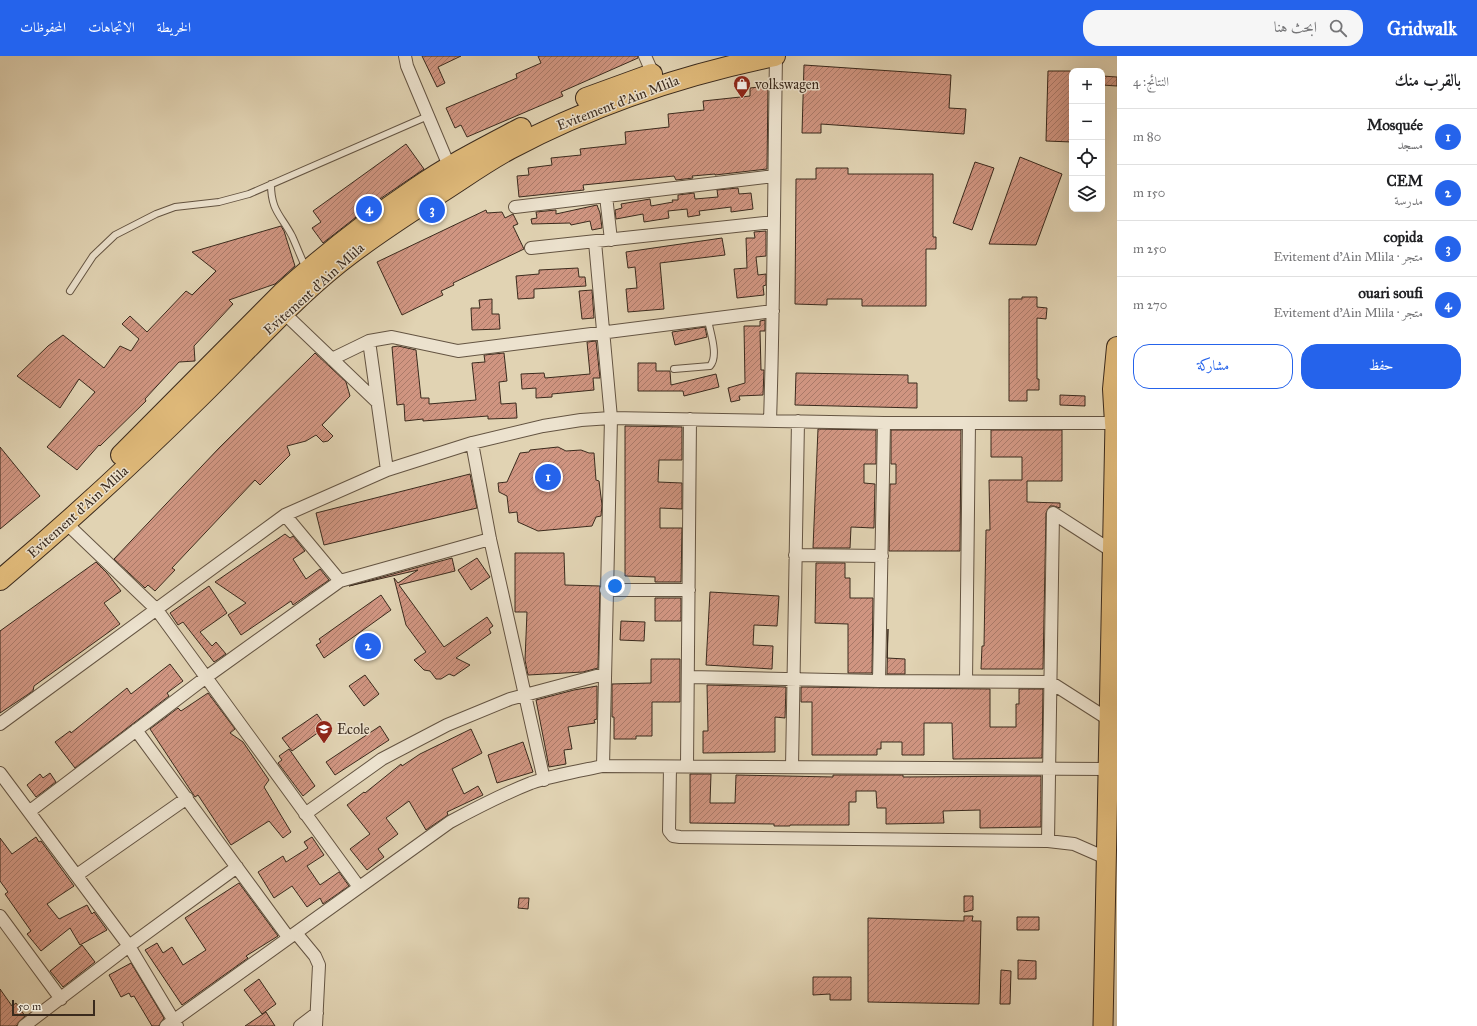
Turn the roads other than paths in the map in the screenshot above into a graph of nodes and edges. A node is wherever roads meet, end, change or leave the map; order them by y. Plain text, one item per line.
1 (405, 56) edge
2 (645, 56) edge
3 (711, 56) edge
4 (775, 56) edge
5 (654, 74) junction
6 (428, 116) junction
7 (453, 175) junction
8 (774, 176) junction
9 (271, 184) junction
10 (606, 196) junction
11 (515, 207) dead end
12 (773, 222) junction
13 (611, 240) junction
14 (595, 242) junction
15 (531, 248) dead end
16 (307, 271) junction
17 (70, 291) dead end
18 (773, 312) junction
19 (284, 314) junction
20 (708, 320) junction
21 (602, 332) junction
22 (369, 341) junction
23 (1117, 347) edge
24 (332, 359) junction
25 (674, 369) dead end
26 (377, 402) junction
27 (611, 418) junction
28 (1116, 418) edge
29 (690, 419) junction
30 (770, 421) junction
31 (798, 422) junction
32 (884, 423) junction
33 (969, 423) junction
34 (472, 443) junction
35 (387, 470) junction
36 (285, 515) junction
37 (66, 523) junction
38 (490, 539) junction
39 (1112, 551) junction
40 (795, 555) junction
41 (882, 556) junction
42 (0, 563) edge
43 (0, 580) edge
44 (340, 581) junction
45 (606, 590) junction
46 (689, 590) junction
47 (157, 610) junction
48 (604, 674) junction
49 (689, 677) junction
50 (205, 678) junction
51 (793, 679) junction
52 (880, 681) junction
53 (966, 681) junction
54 (1050, 682) junction
55 (524, 695) junction
56 (1108, 719) junction
57 (0, 724) edge
58 (136, 730) junction
59 (603, 766) junction
60 (670, 766) junction
61 (687, 766) junction
62 (792, 767) junction
63 (1049, 769) junction
64 (1107, 769) junction
65 (0, 773) edge
66 (544, 780) junction
67 (187, 798) junction
68 (30, 811) junction
69 (305, 814) junction
70 (1048, 841) junction
71 (1106, 858) junction
72 (237, 867) junction
73 (77, 875) junction
74 (359, 887) junction
75 (0, 916) edge
76 (292, 935) junction
77 (129, 946) junction
78 (1111, 956) edge
79 (61, 999) junction
80 (317, 1013) junction
81 (172, 1024) edge
82 (24, 1026) edge
83 (300, 1026) edge
84 (316, 1026) edge
85 (1103, 1026) edge

1 - 6 street
2 - 5 street
3 - 5 highway, Evitement d'Ain Mlila
4 - 7 highway, Evitement d'Ain Mlila
4 - 8 street
5 - 7 highway, Evitement d'Ain Mlila
6 - 7 street
6 - 9 lane
7 - 16 highway, Evitement d'Ain Mlila
7 - 19 highway, Evitement d'Ain Mlila
8 - 10 street
8 - 12 street
9 - 16 lane
9 - 17 lane
10 - 11 street
10 - 13 street
12 - 13 street
12 - 18 street
13 - 14 street
14 - 15 street
14 - 21 street
16 - 42 highway, Evitement d'Ain Mlila
18 - 20 street
18 - 30 street
19 - 24 street
19 - 37 highway, Evitement d'Ain Mlila
20 - 21 street
20 - 25 lane
21 - 22 street
21 - 27 street
22 - 24 street
22 - 26 street
23 - 28 highway
24 - 26 street
26 - 35 street
27 - 29 street
27 - 34 street
27 - 45 street
28 - 33 street
28 - 39 main road
29 - 30 street
29 - 46 street
30 - 31 street
31 - 32 street
31 - 40 street
32 - 33 street
32 - 41 street
33 - 53 street
34 - 35 street
34 - 38 street
35 - 36 street
36 - 44 street
36 - 47 street
37 - 43 highway, Evitement d'Ain Mlila
37 - 47 street
38 - 44 street
38 - 55 street
39 - 54 street
39 - 56 main road
40 - 41 street
40 - 51 street
41 - 52 street
44 - 50 street
45 - 46 street
45 - 48 street
46 - 49 street
47 - 50 street
47 - 57 street
48 - 55 street
48 - 59 street
49 - 51 street
49 - 61 street
50 - 58 street
50 - 69 street
51 - 52 street
51 - 62 street
52 - 53 street
53 - 54 street
54 - 56 street
54 - 63 street
55 - 66 street
55 - 69 street
56 - 64 main road
58 - 67 street
58 - 68 street
59 - 60 street
59 - 66 street
60 - 61 street
60 - 70 street
61 - 62 street
62 - 63 street
63 - 64 street
63 - 70 street
64 - 71 main road
65 - 68 street
66 - 74 street
67 - 72 street
67 - 73 street
68 - 73 street
69 - 74 street
70 - 71 street
71 - 78 main road
72 - 76 street
72 - 77 street
73 - 77 street
74 - 76 street
75 - 79 street
76 - 80 street
76 - 81 street
77 - 79 street
77 - 81 street
78 - 85 main road
79 - 82 street
80 - 83 street
80 - 84 street

